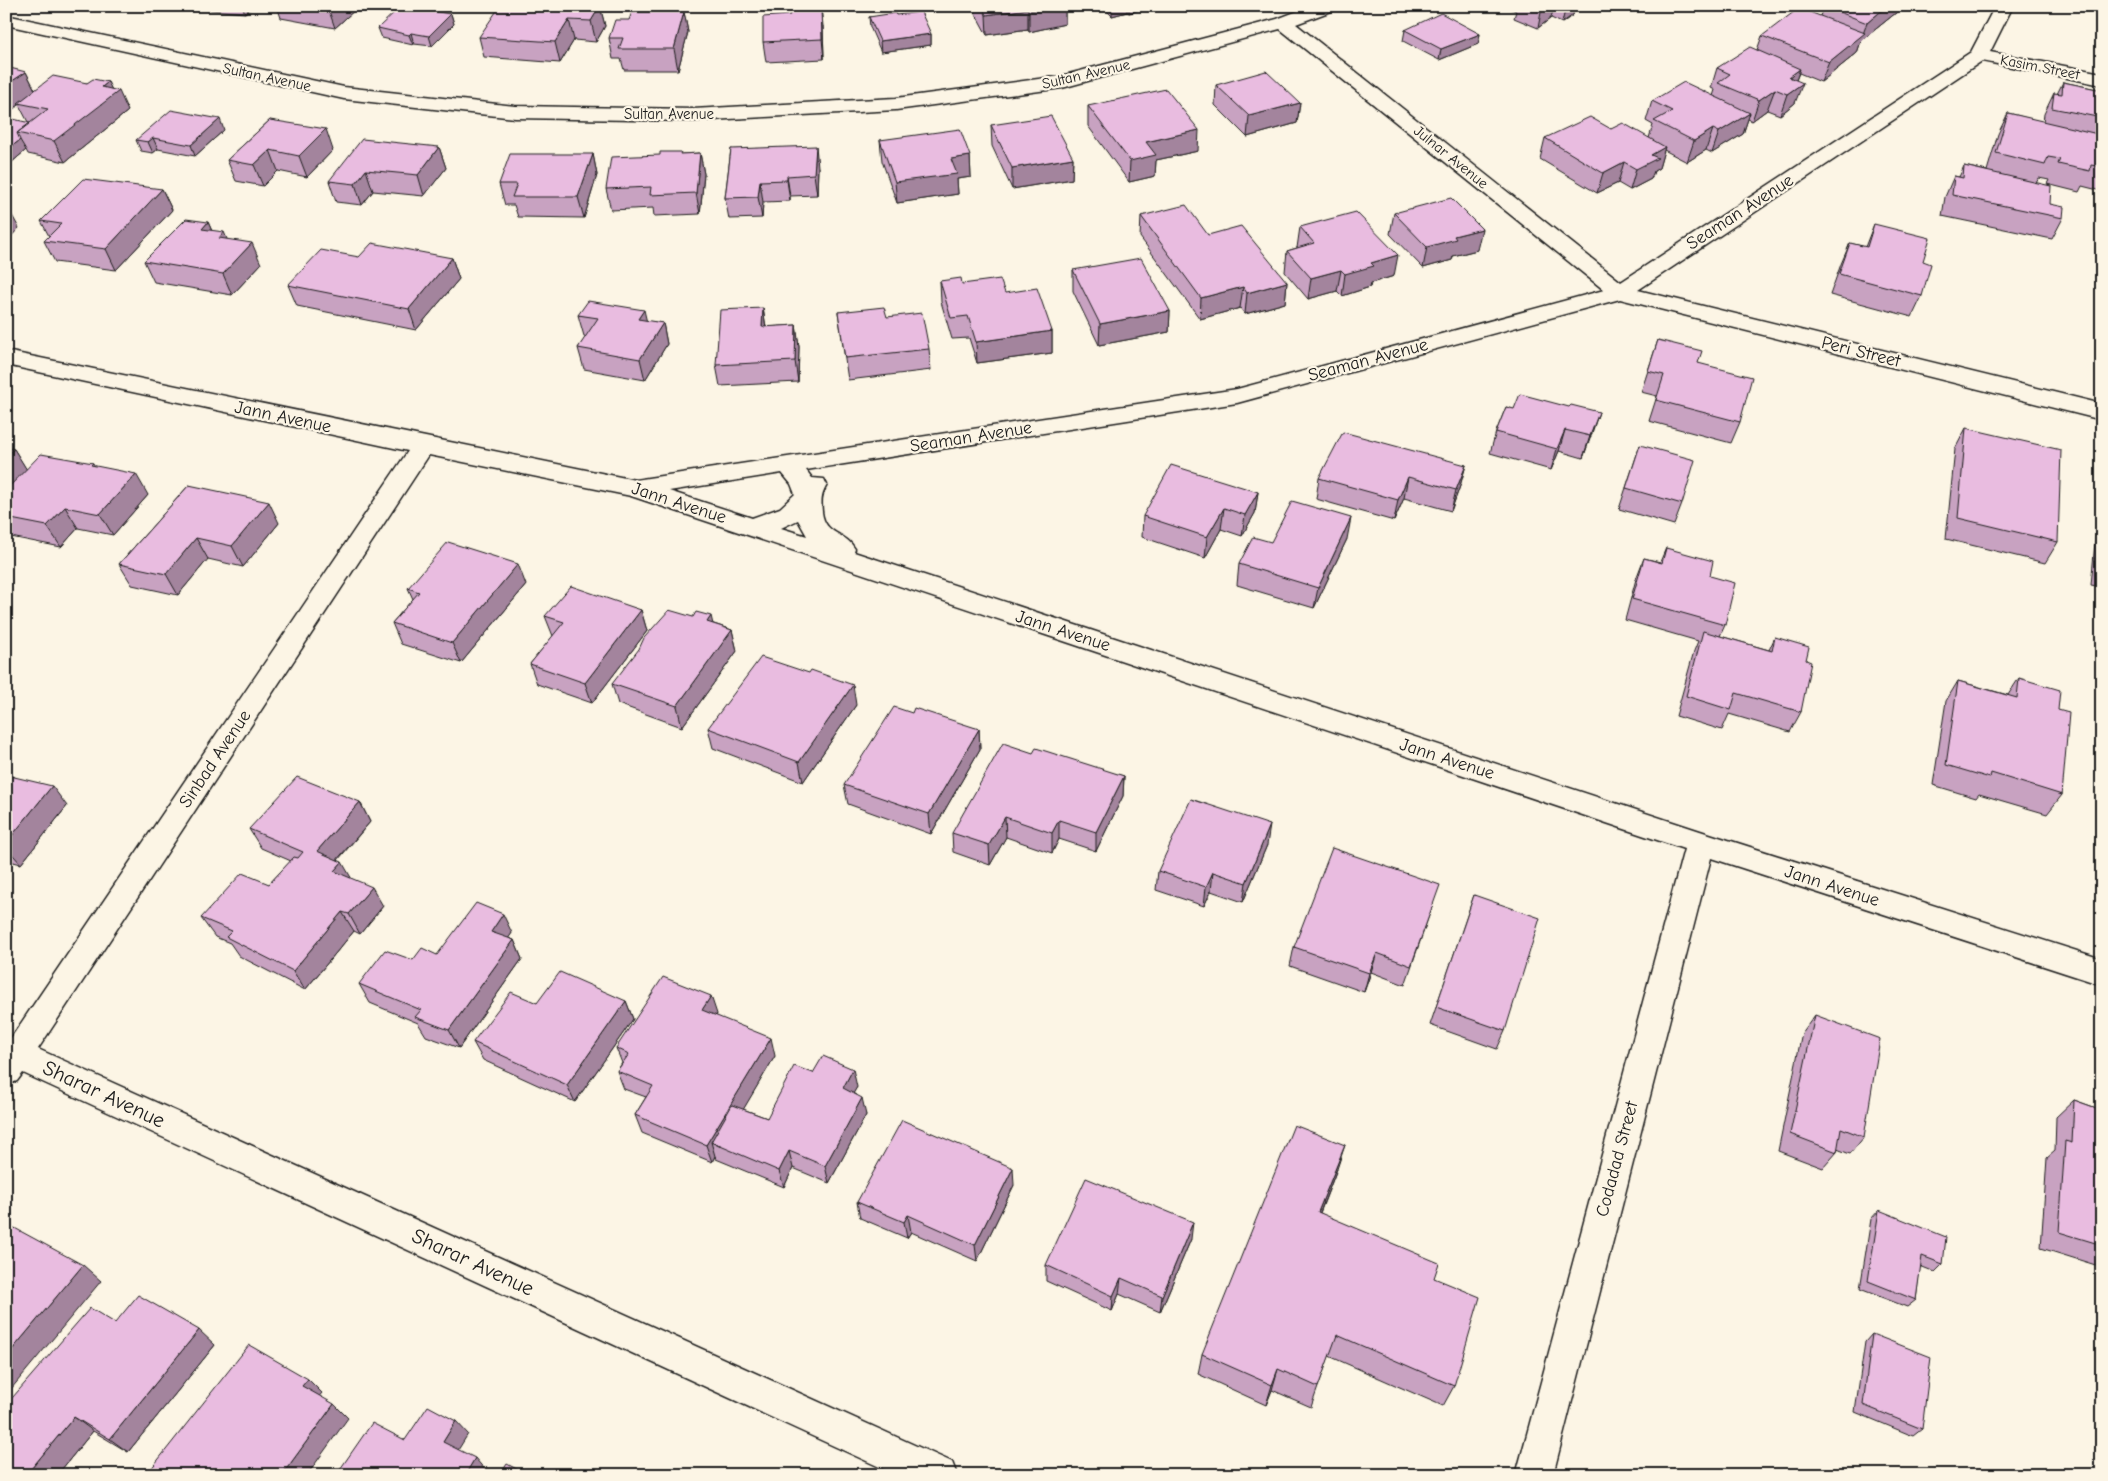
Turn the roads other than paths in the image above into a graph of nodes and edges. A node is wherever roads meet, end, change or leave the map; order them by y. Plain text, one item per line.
1 (1328, 6) edge
2 (2004, 6) edge
3 (6, 20) edge
4 (1283, 23) junction
5 (1979, 55) junction
6 (2102, 79) edge
7 (1620, 292) junction
8 (6, 358) edge
9 (2102, 412) edge
10 (423, 446) junction
11 (861, 454) junction
12 (787, 464) junction
13 (703, 478) junction
14 (634, 488) junction
15 (808, 495) junction
16 (690, 507) junction
17 (752, 527) junction
18 (930, 586) junction
19 (1700, 844) junction
20 (2102, 972) edge
21 (10, 1059) edge
22 (939, 1475) edge
23 (1534, 1475) edge

1 - 4 street, Sultan Avenue
2 - 5 street, Seaman Avenue
3 - 4 street, Sultan Avenue
4 - 7 street, Julnar Avenue
5 - 6 street, Kasim Street
5 - 7 street, Seaman Avenue
7 - 9 street, Peri Street
7 - 11 street, Seaman Avenue
8 - 10 street, Jann Avenue
10 - 14 street, Jann Avenue
10 - 21 street, Sinbad Avenue
11 - 12 street, Seaman Avenue
11 - 15 street
12 - 13 street, Seaman Avenue
12 - 15 street
13 - 14 street, Seaman Avenue
13 - 16 street
14 - 16 street, Jann Avenue
15 - 17 street
15 - 18 street
16 - 17 street, Jann Avenue
17 - 18 street, Jann Avenue
18 - 19 street, Jann Avenue
19 - 20 street, Jann Avenue
19 - 23 street, Codadad Street
21 - 22 street, Sharar Avenue

